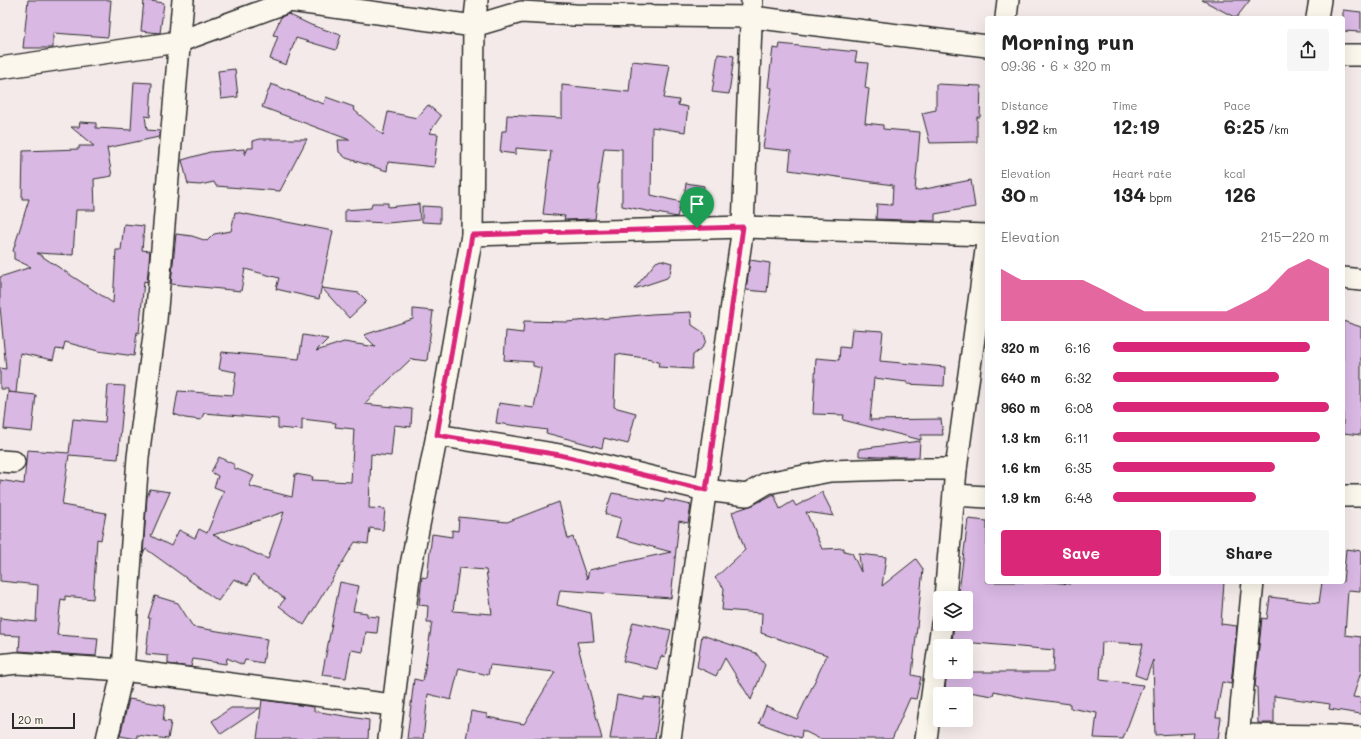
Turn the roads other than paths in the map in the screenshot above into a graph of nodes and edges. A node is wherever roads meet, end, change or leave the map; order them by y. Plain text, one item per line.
1 (183, 0) edge
2 (477, 0) edge
3 (1320, 0) edge
4 (752, 9) edge
5 (1317, 16) edge
6 (474, 26) junction
7 (178, 42) junction
8 (985, 46) edge
9 (1345, 55) edge
10 (1361, 55) edge
11 (0, 68) edge
12 (743, 227) junction
13 (472, 235) junction
14 (985, 235) edge
15 (985, 258) edge
16 (1345, 278) edge
17 (1361, 280) edge
18 (437, 435) junction
19 (956, 469) junction
20 (706, 490) junction
21 (954, 495) junction
22 (1345, 496) edge
23 (1361, 496) edge
24 (985, 497) edge
25 (1253, 584) edge
26 (946, 591) edge
27 (941, 631) edge
28 (0, 665) edge
29 (123, 670) junction
30 (392, 705) junction
31 (1238, 737) edge
32 (1361, 738) edge
33 (107, 739) edge
34 (389, 739) edge
35 (670, 739) edge
36 (926, 739) edge

1 - 7 street
2 - 6 street
3 - 5 street
4 - 6 street
4 - 8 street
4 - 12 street
6 - 7 street
6 - 13 street
7 - 11 street
7 - 29 street
9 - 10 street
12 - 13 street
12 - 14 street
12 - 20 street
13 - 18 street
15 - 19 street
16 - 17 street
18 - 20 street
18 - 30 street
19 - 20 street
19 - 21 street
20 - 35 street
21 - 24 street
21 - 26 street
22 - 23 street
25 - 31 street
27 - 36 street
28 - 29 street
29 - 30 street
29 - 33 street
30 - 34 street
31 - 32 street

